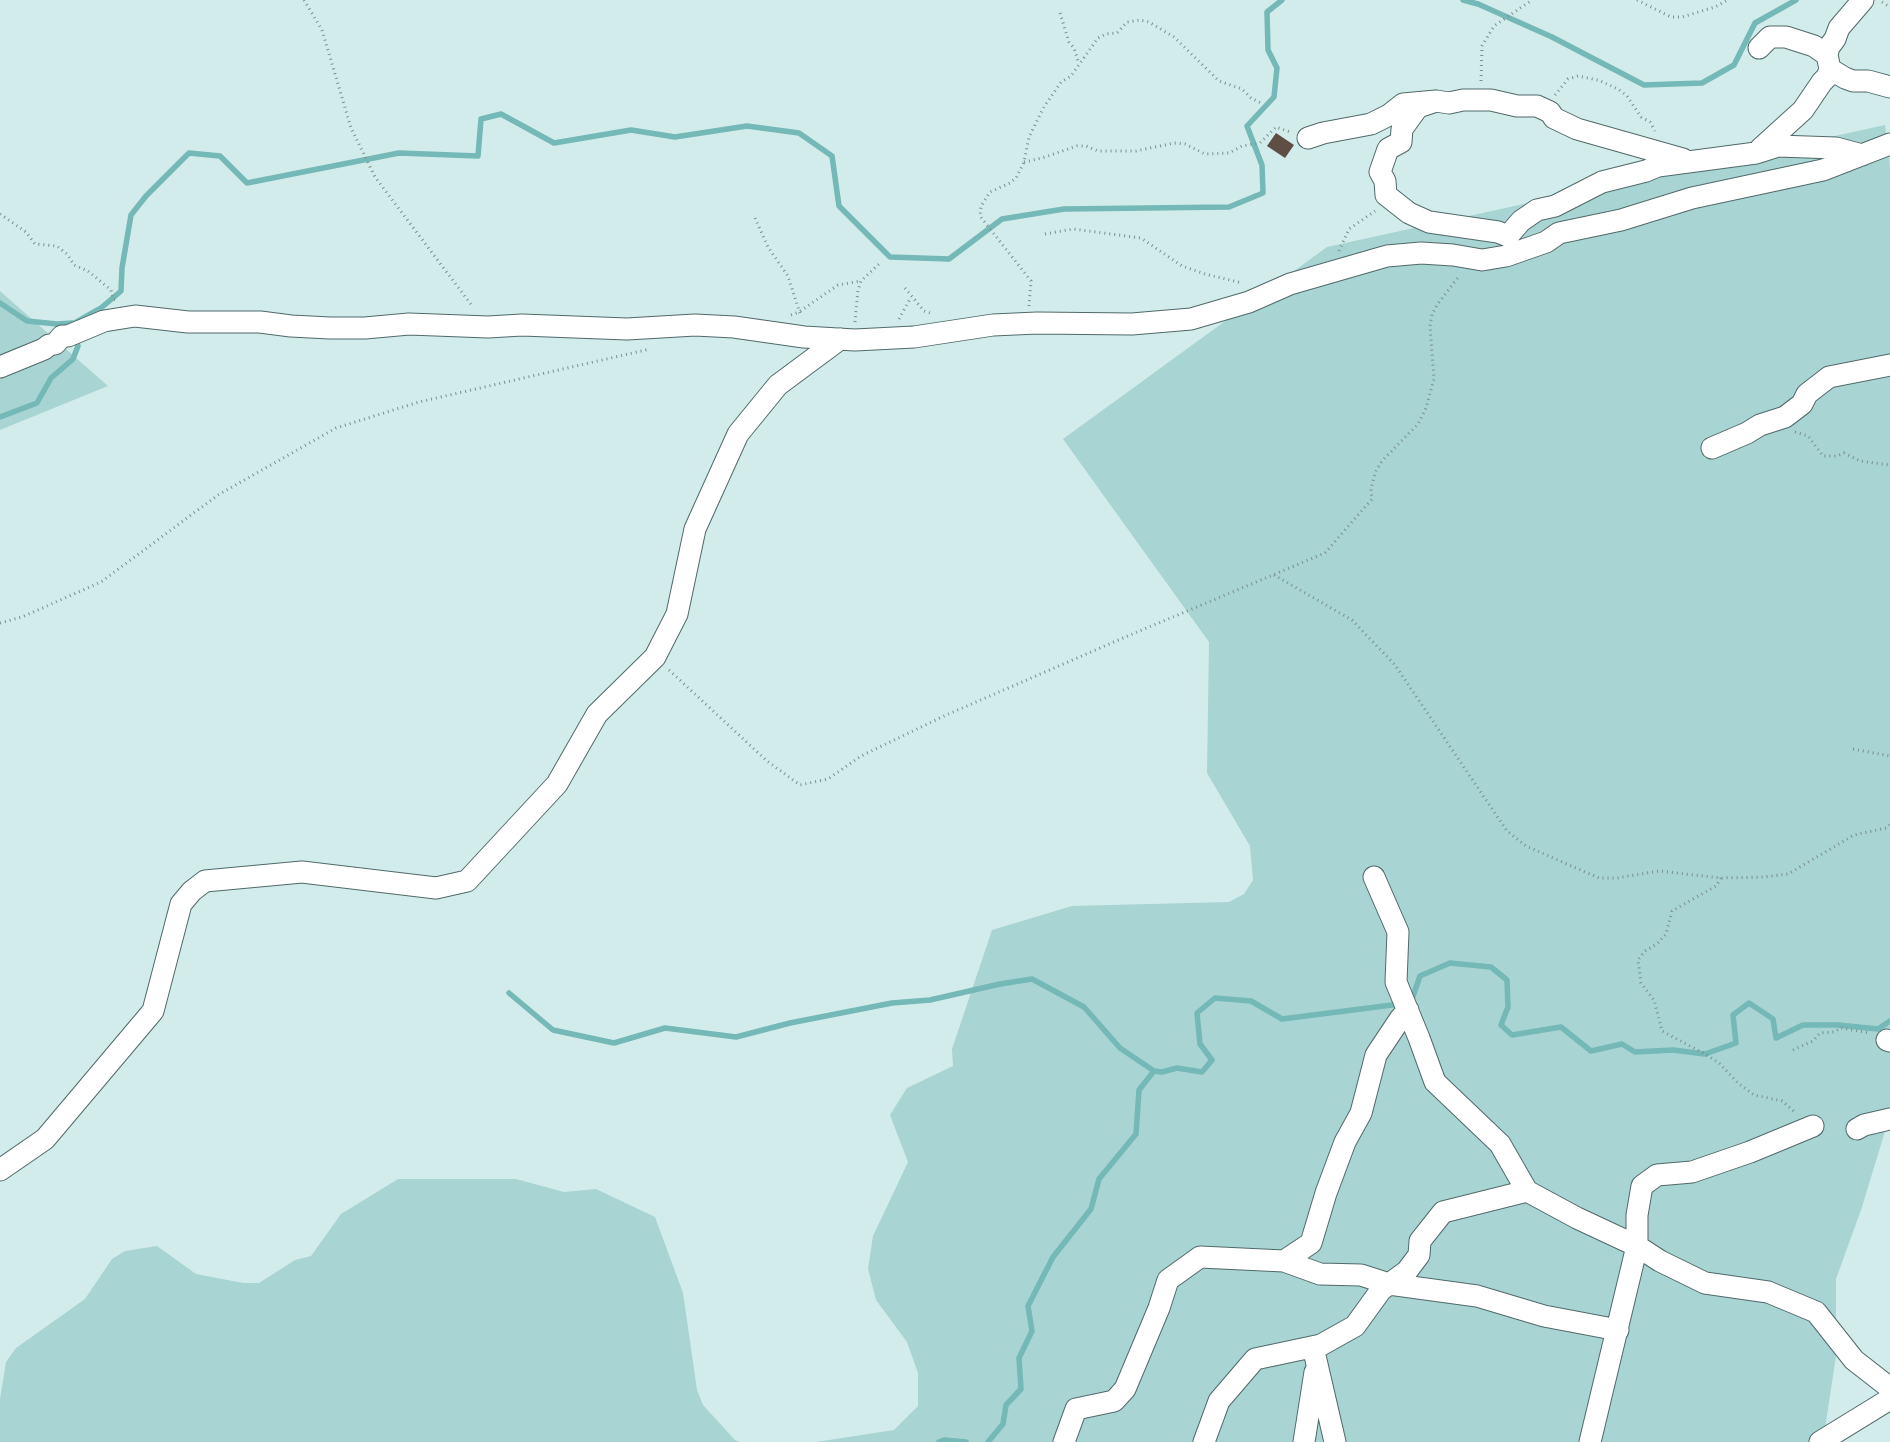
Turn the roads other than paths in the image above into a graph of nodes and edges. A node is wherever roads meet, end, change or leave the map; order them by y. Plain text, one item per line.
1 (1863, 0) edge
2 (1759, 48) dead end
3 (1828, 62) junction
4 (1890, 87) edge
5 (1436, 101) junction
6 (1308, 138) road end
7 (1890, 144) edge
8 (1756, 152) junction
9 (1862, 155) junction
10 (1693, 161) junction
11 (1559, 234) junction
12 (1508, 236) junction
13 (1421, 253) junction
14 (848, 340) junction
15 (1890, 365) edge
16 (0, 368) edge
17 (1712, 448) dead end
18 (1374, 877) dead end
19 (1408, 1010) junction
20 (1890, 1119) edge
21 (1813, 1126) road end
22 (1857, 1129) dead end
23 (0, 1170) edge
24 (1527, 1191) junction
25 (1637, 1246) junction
26 (1284, 1261) junction
27 (1389, 1284) junction
28 (1618, 1330) junction
29 (1314, 1355) junction
30 (1890, 1388) edge
31 (1890, 1399) edge
32 (1064, 1442) edge
33 (1204, 1442) edge
34 (1304, 1442) edge
35 (1335, 1442) edge
36 (1590, 1442) edge
37 (1820, 1442) edge

1 - 3 street
2 - 3 street
3 - 4 street
3 - 8 street
5 - 6 street
5 - 10 street
5 - 12 street
7 - 9 street
8 - 9 street
8 - 10 street
9 - 11 street
10 - 12 street
11 - 12 street
11 - 13 street
12 - 13 street
13 - 14 street
14 - 16 street
14 - 23 street
15 - 17 street
18 - 19 street
19 - 24 street
19 - 26 street
20 - 22 street
21 - 25 street
24 - 25 street
24 - 27 street
25 - 28 street
25 - 30 street
26 - 27 street
26 - 32 street
27 - 28 street
27 - 29 street
28 - 36 street
29 - 33 street
29 - 34 street
29 - 35 street
31 - 37 street

